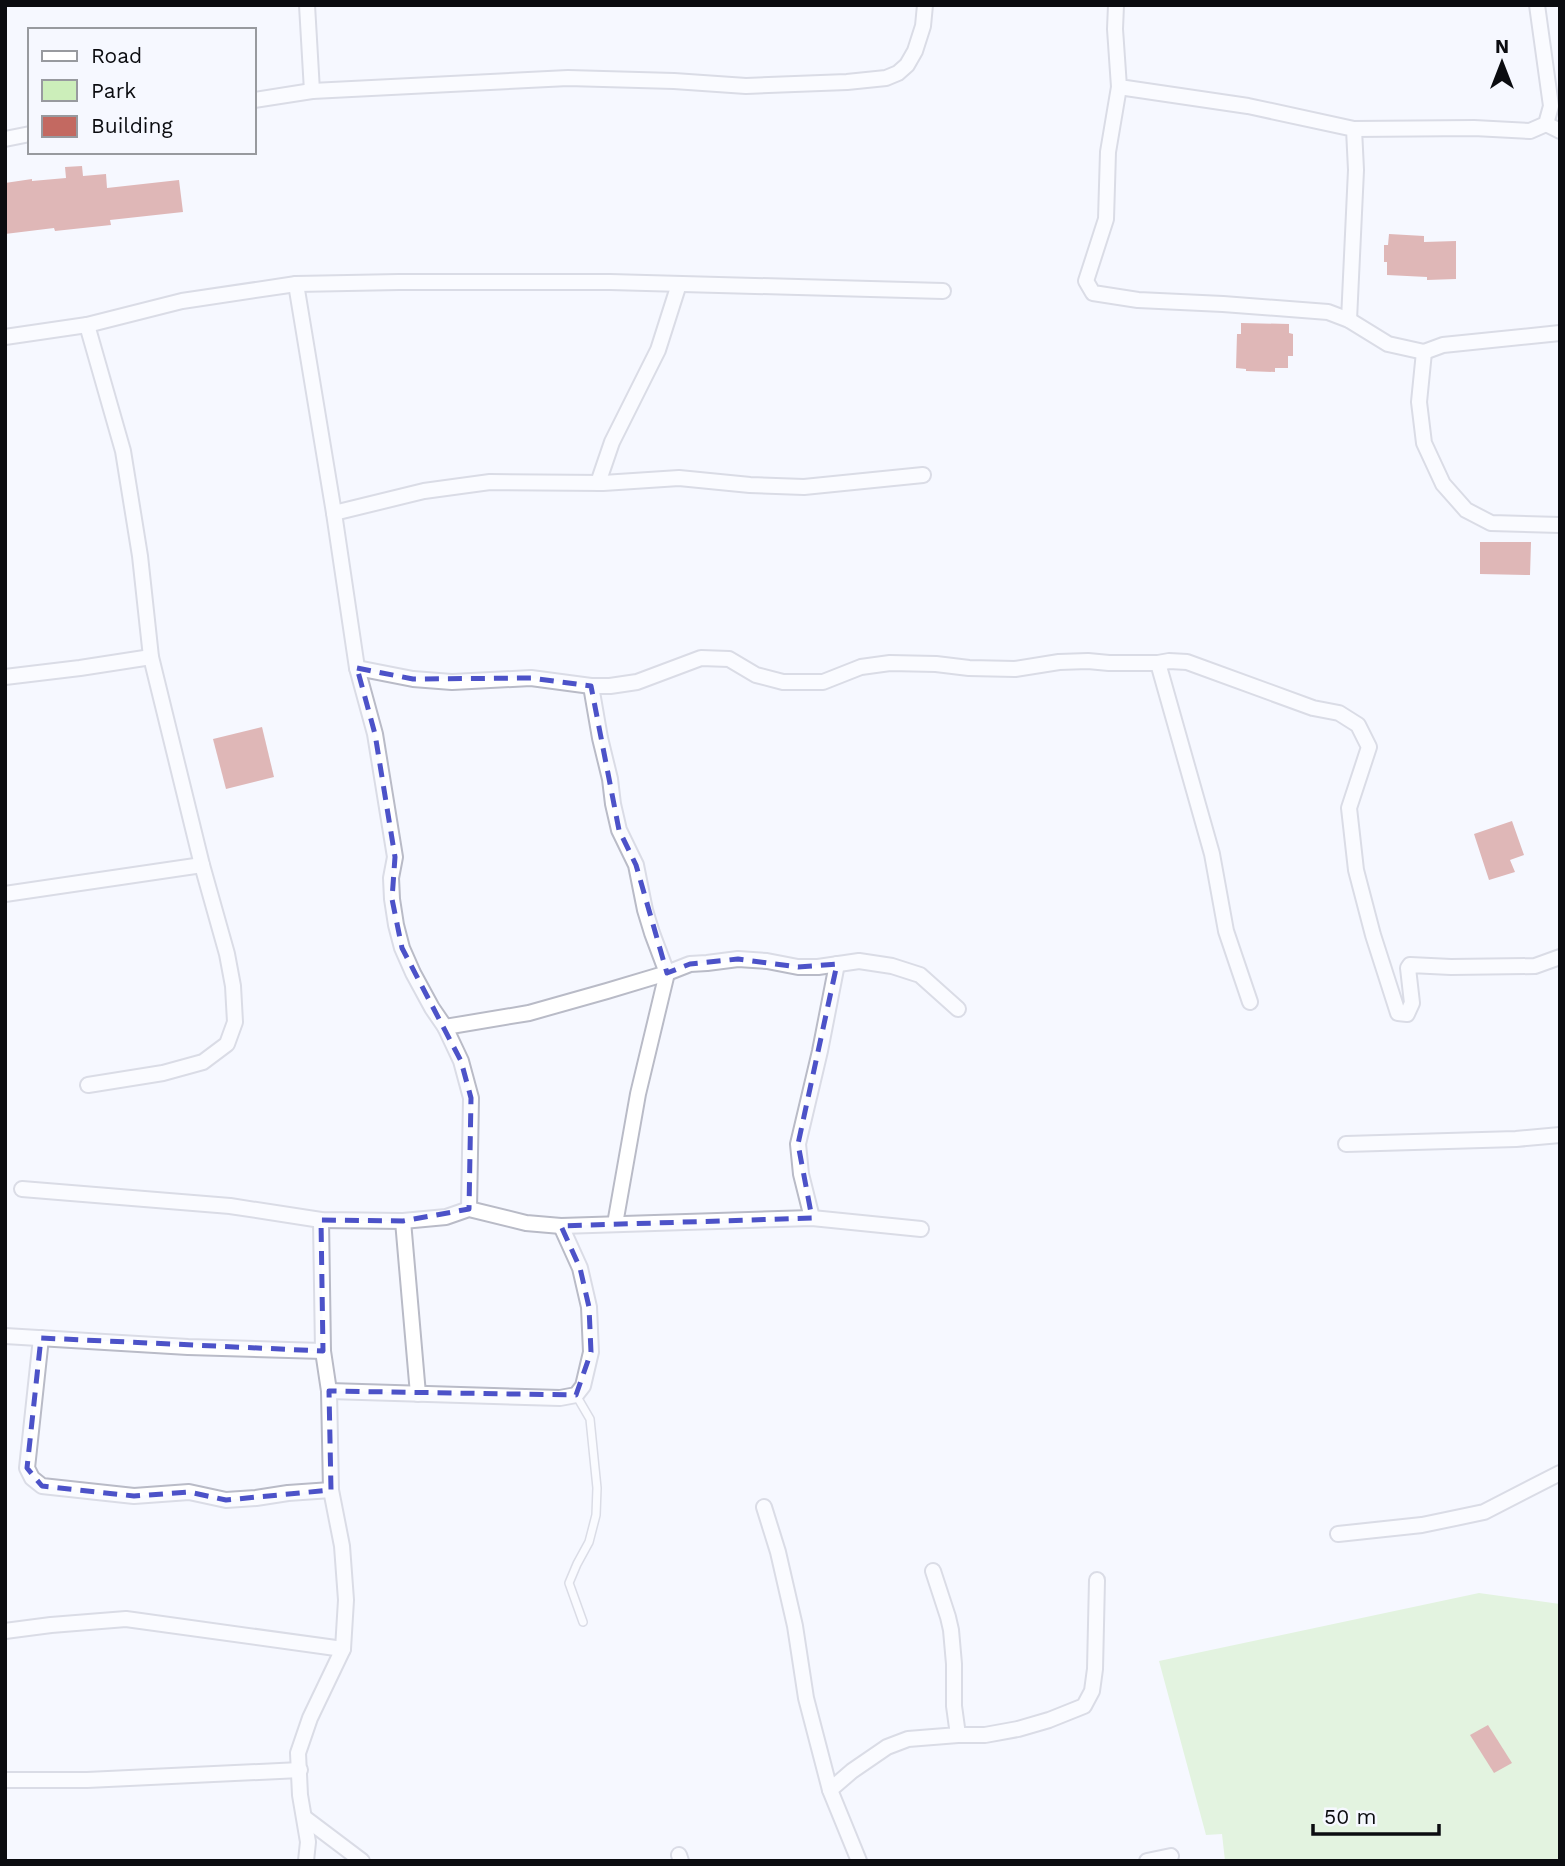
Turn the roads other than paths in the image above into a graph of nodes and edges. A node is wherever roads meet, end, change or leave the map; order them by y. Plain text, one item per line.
1 (307, 5) edge
2 (925, 5) edge
3 (1116, 5) edge
4 (1537, 5) edge
5 (1119, 87) junction
6 (312, 91) junction
7 (256, 100) edge
8 (1553, 128) edge
9 (1354, 129) junction
10 (28, 134) edge
11 (5, 139) edge
12 (296, 284) junction
13 (679, 284) junction
14 (943, 291) dead end
15 (1349, 320) junction
16 (87, 325) junction
17 (1560, 333) edge
18 (5, 337) edge
19 (1424, 352) junction
20 (923, 475) dead end
21 (598, 484) junction
22 (334, 513) junction
23 (1560, 525) edge
24 (151, 657) junction
25 (1158, 663) junction
26 (357, 668) junction
27 (5, 677) edge
28 (591, 686) junction
29 (202, 865) junction
30 (5, 894) edge
31 (1560, 957) edge
32 (836, 964) junction
33 (667, 973) junction
34 (1250, 1002) dead end
35 (958, 1009) dead end
36 (444, 1027) junction
37 (88, 1085) dead end
38 (1560, 1135) edge
39 (1346, 1144) dead end
40 (22, 1189) dead end
41 (469, 1209) junction
42 (812, 1218) junction
43 (321, 1220) junction
44 (403, 1221) junction
45 (615, 1224) junction
46 (561, 1226) junction
47 (921, 1229) dead end
48 (5, 1336) edge
49 (41, 1338) junction
50 (323, 1351) junction
51 (329, 1391) junction
52 (418, 1394) junction
53 (576, 1395) junction
54 (1560, 1473) edge
55 (331, 1490) junction
56 (764, 1507) dead end
57 (1338, 1534) dead end
58 (933, 1572) dead end
59 (1097, 1580) dead end
60 (583, 1622) dead end
61 (5, 1631) edge
62 (343, 1648) junction
63 (958, 1735) junction
64 (300, 1770) junction
65 (5, 1780) edge
66 (830, 1790) junction
67 (305, 1818) junction
68 (1171, 1856) dead end
69 (306, 1861) edge
70 (362, 1861) edge
71 (859, 1861) edge
72 (1147, 1861) edge

1 - 6 street
2 - 6 street
3 - 5 street
4 - 8 street
5 - 9 street
5 - 15 street
6 - 7 street
8 - 9 street
9 - 15 street
10 - 11 street
12 - 13 street
12 - 16 street
12 - 22 street
13 - 14 street
13 - 21 street
15 - 19 street
16 - 18 street
16 - 24 street
17 - 19 street
19 - 23 street
20 - 21 street
21 - 22 street
22 - 26 street
24 - 27 street
24 - 29 street
25 - 28 street
25 - 31 street
25 - 34 street
26 - 28 street
26 - 36 street
28 - 33 street
29 - 30 street
29 - 37 street
32 - 33 street
32 - 35 street
32 - 42 street
33 - 36 street
33 - 45 street
36 - 41 street
38 - 39 street
40 - 43 street
41 - 44 street
41 - 46 street
42 - 45 street
42 - 47 street
43 - 44 street
43 - 50 street
44 - 52 street
45 - 46 street
46 - 53 street
48 - 49 street
49 - 50 street
49 - 55 street
50 - 51 street
51 - 52 street
51 - 55 street
52 - 53 street
53 - 60 lane
54 - 57 street
55 - 62 street
56 - 66 street
58 - 63 street
59 - 63 street
61 - 62 street
62 - 64 street
63 - 66 street
64 - 65 street
64 - 67 street
66 - 71 street
67 - 69 street
67 - 70 street
68 - 72 street

